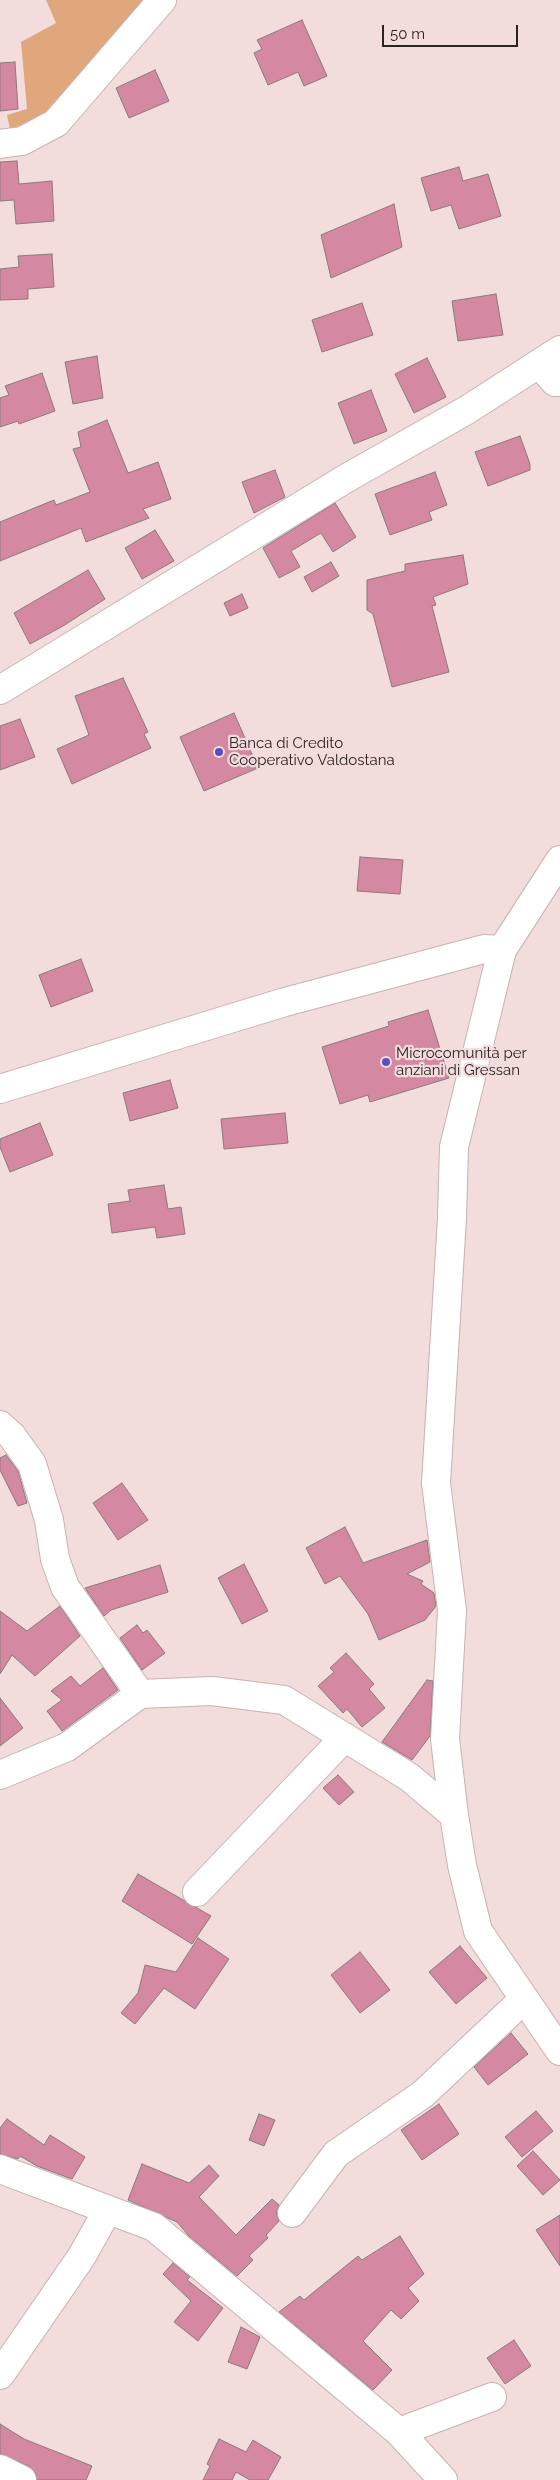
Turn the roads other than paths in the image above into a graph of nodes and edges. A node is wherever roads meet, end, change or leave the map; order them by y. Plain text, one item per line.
1 (162, 0) edge
2 (0, 144) edge
3 (553, 366) edge
4 (0, 690) edge
5 (560, 860) edge
6 (502, 950) junction
7 (0, 1090) edge
8 (0, 1425) edge
9 (140, 1694) junction
10 (345, 1737) junction
11 (0, 1776) edge
12 (454, 1815) junction
13 (197, 1892) dead end
14 (524, 1999) junction
15 (560, 2051) edge
16 (0, 2169) edge
17 (107, 2211) junction
18 (292, 2213) dead end
19 (0, 2375) edge
20 (492, 2398) dead end
21 (399, 2432) junction
22 (0, 2469) edge
23 (22, 2480) edge
24 (442, 2480) edge

1 - 2 street
3 - 4 street
5 - 6 street
6 - 7 street
6 - 12 street
8 - 9 street
9 - 10 street
9 - 11 street
10 - 12 street
10 - 13 street
12 - 14 street
14 - 15 street
14 - 18 street
16 - 17 street
17 - 19 street
17 - 21 street
20 - 21 street
21 - 24 street
22 - 23 street

